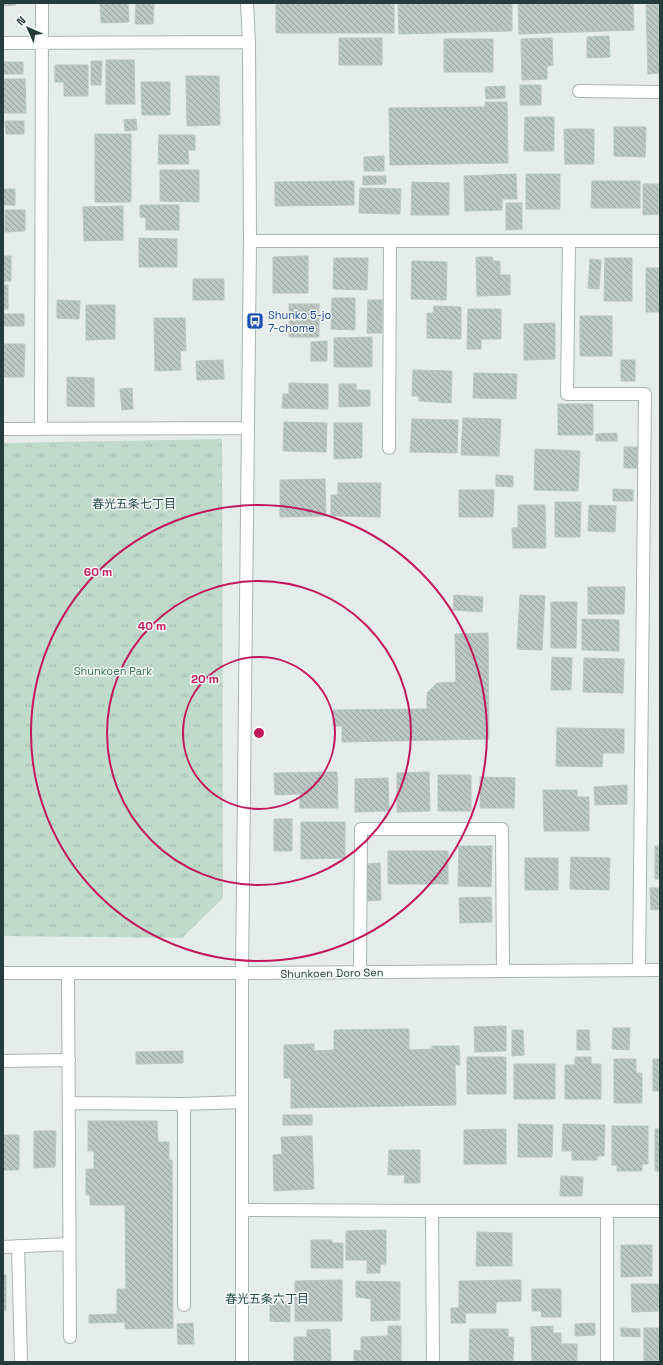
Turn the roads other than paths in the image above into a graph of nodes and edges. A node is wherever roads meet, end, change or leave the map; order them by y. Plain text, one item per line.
1 (42, 3) edge
2 (247, 3) edge
3 (3, 42) edge
4 (42, 42) junction
5 (249, 42) junction
6 (579, 91) dead end
7 (660, 92) edge
8 (250, 241) junction
9 (390, 242) junction
10 (569, 242) junction
11 (660, 242) edge
12 (248, 428) junction
13 (3, 429) edge
14 (41, 429) junction
15 (389, 448) dead end
16 (639, 970) junction
17 (660, 970) edge
18 (503, 971) junction
19 (360, 972) junction
20 (3, 973) edge
21 (68, 973) junction
22 (242, 974) junction
23 (69, 1060) junction
24 (3, 1061) edge
25 (242, 1102) junction
26 (69, 1103) junction
27 (184, 1104) junction
28 (242, 1210) junction
29 (432, 1211) junction
30 (607, 1211) junction
31 (660, 1211) edge
32 (69, 1244) junction
33 (3, 1246) edge
34 (18, 1246) junction
35 (184, 1305) dead end
36 (70, 1337) dead end
37 (21, 1362) edge
38 (242, 1362) edge
39 (433, 1362) edge
40 (607, 1362) edge

1 - 4 street
2 - 5 street
3 - 4 street
4 - 5 street
4 - 14 street
5 - 8 street
6 - 7 street
8 - 9 street
8 - 12 street
9 - 10 street
9 - 15 street
10 - 11 street
10 - 16 street
12 - 14 street
12 - 22 street
13 - 14 street
16 - 17 street, Shunkoen Doro Sen
16 - 18 street, Shunkoen Doro Sen
18 - 19 street, Shunkoen Doro Sen
18 - 19 street
19 - 22 street, Shunkoen Doro Sen
20 - 21 street, Shunkoen Doro Sen
21 - 22 street, Shunkoen Doro Sen
21 - 23 street
22 - 25 street
23 - 24 street
23 - 26 street
25 - 27 street
25 - 28 street
26 - 27 street
26 - 32 street
27 - 35 street
28 - 29 street
28 - 38 street
29 - 30 street
29 - 39 street
30 - 31 street
30 - 40 street
32 - 34 street
32 - 36 street
33 - 34 street
34 - 37 street

